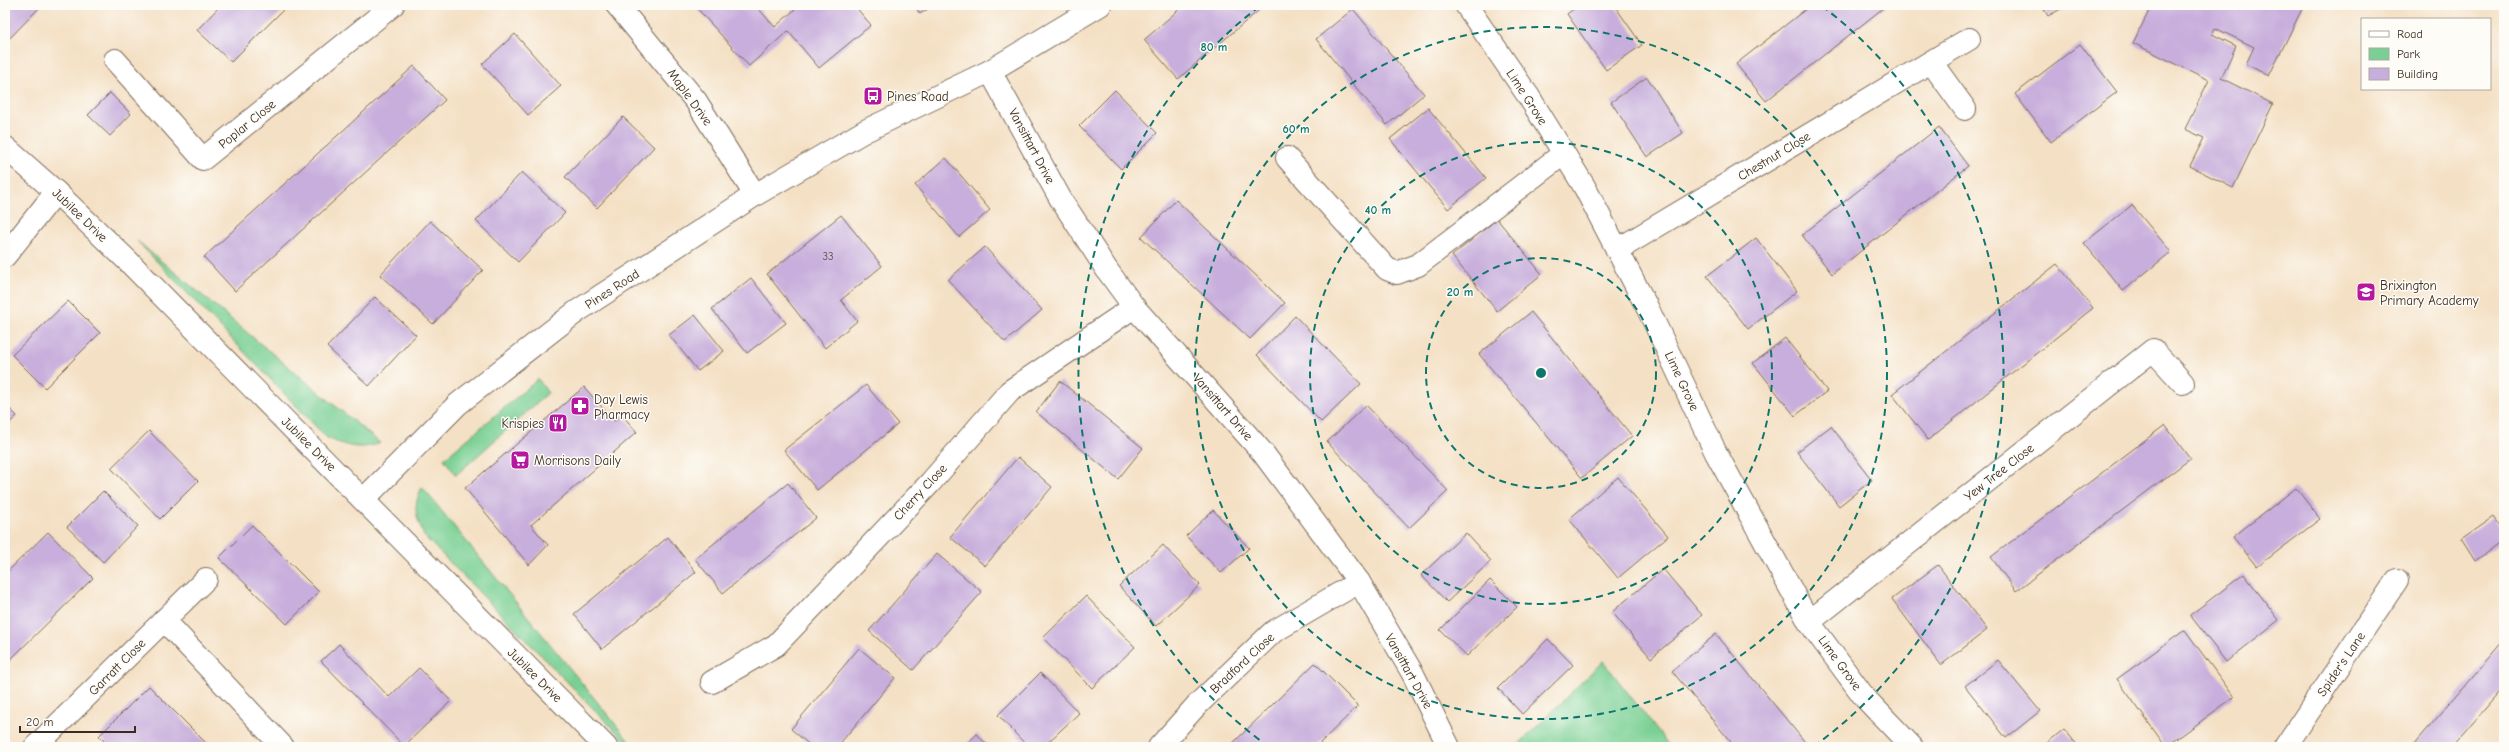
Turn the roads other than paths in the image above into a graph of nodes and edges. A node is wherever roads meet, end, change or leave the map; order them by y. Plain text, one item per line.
1 (393, 5) edge
2 (617, 5) edge
3 (1100, 5) edge
4 (1475, 8) edge
5 (1969, 39) dead end
6 (115, 60) dead end
7 (1931, 62) junction
8 (990, 71) junction
9 (1965, 109) dead end
10 (5, 147) edge
11 (1563, 154) junction
12 (1287, 158) dead end
13 (56, 192) junction
14 (755, 195) junction
15 (1617, 250) junction
16 (5, 256) edge
17 (1134, 307) junction
18 (2183, 383) dead end
19 (364, 499) junction
20 (206, 579) dead end
21 (2397, 580) dead end
22 (1359, 582) junction
23 (164, 620) junction
24 (1809, 622) junction
25 (712, 682) dead end
26 (35, 747) edge
27 (283, 747) edge
28 (606, 747) edge
29 (1159, 747) edge
30 (1449, 747) edge
31 (1912, 747) edge
32 (2285, 747) edge

1 - 6 street, Poplar Close
2 - 14 street, Maple Drive
3 - 8 street, Pines Road
4 - 11 street, Lime Grove
5 - 7 street, Chestnut Close
7 - 9 street
7 - 15 street, Chestnut Close
8 - 14 street, Pines Road
8 - 17 street, Vansittart Drive
10 - 13 street, Jubilee Drive
11 - 12 street
11 - 15 street, Lime Grove
13 - 16 street
13 - 19 street, Jubilee Drive
14 - 19 street, Pines Road
15 - 24 street, Lime Grove
17 - 22 street, Vansittart Drive
17 - 25 street, Cherry Close
18 - 24 street, Yew Tree Close
19 - 28 street, Jubilee Drive
20 - 23 street, Garratt Close
21 - 32 street, Spider's Lane
22 - 29 street, Bradford Close
22 - 30 street, Vansittart Drive
23 - 26 street, Garratt Close
23 - 27 street
24 - 31 street, Lime Grove

